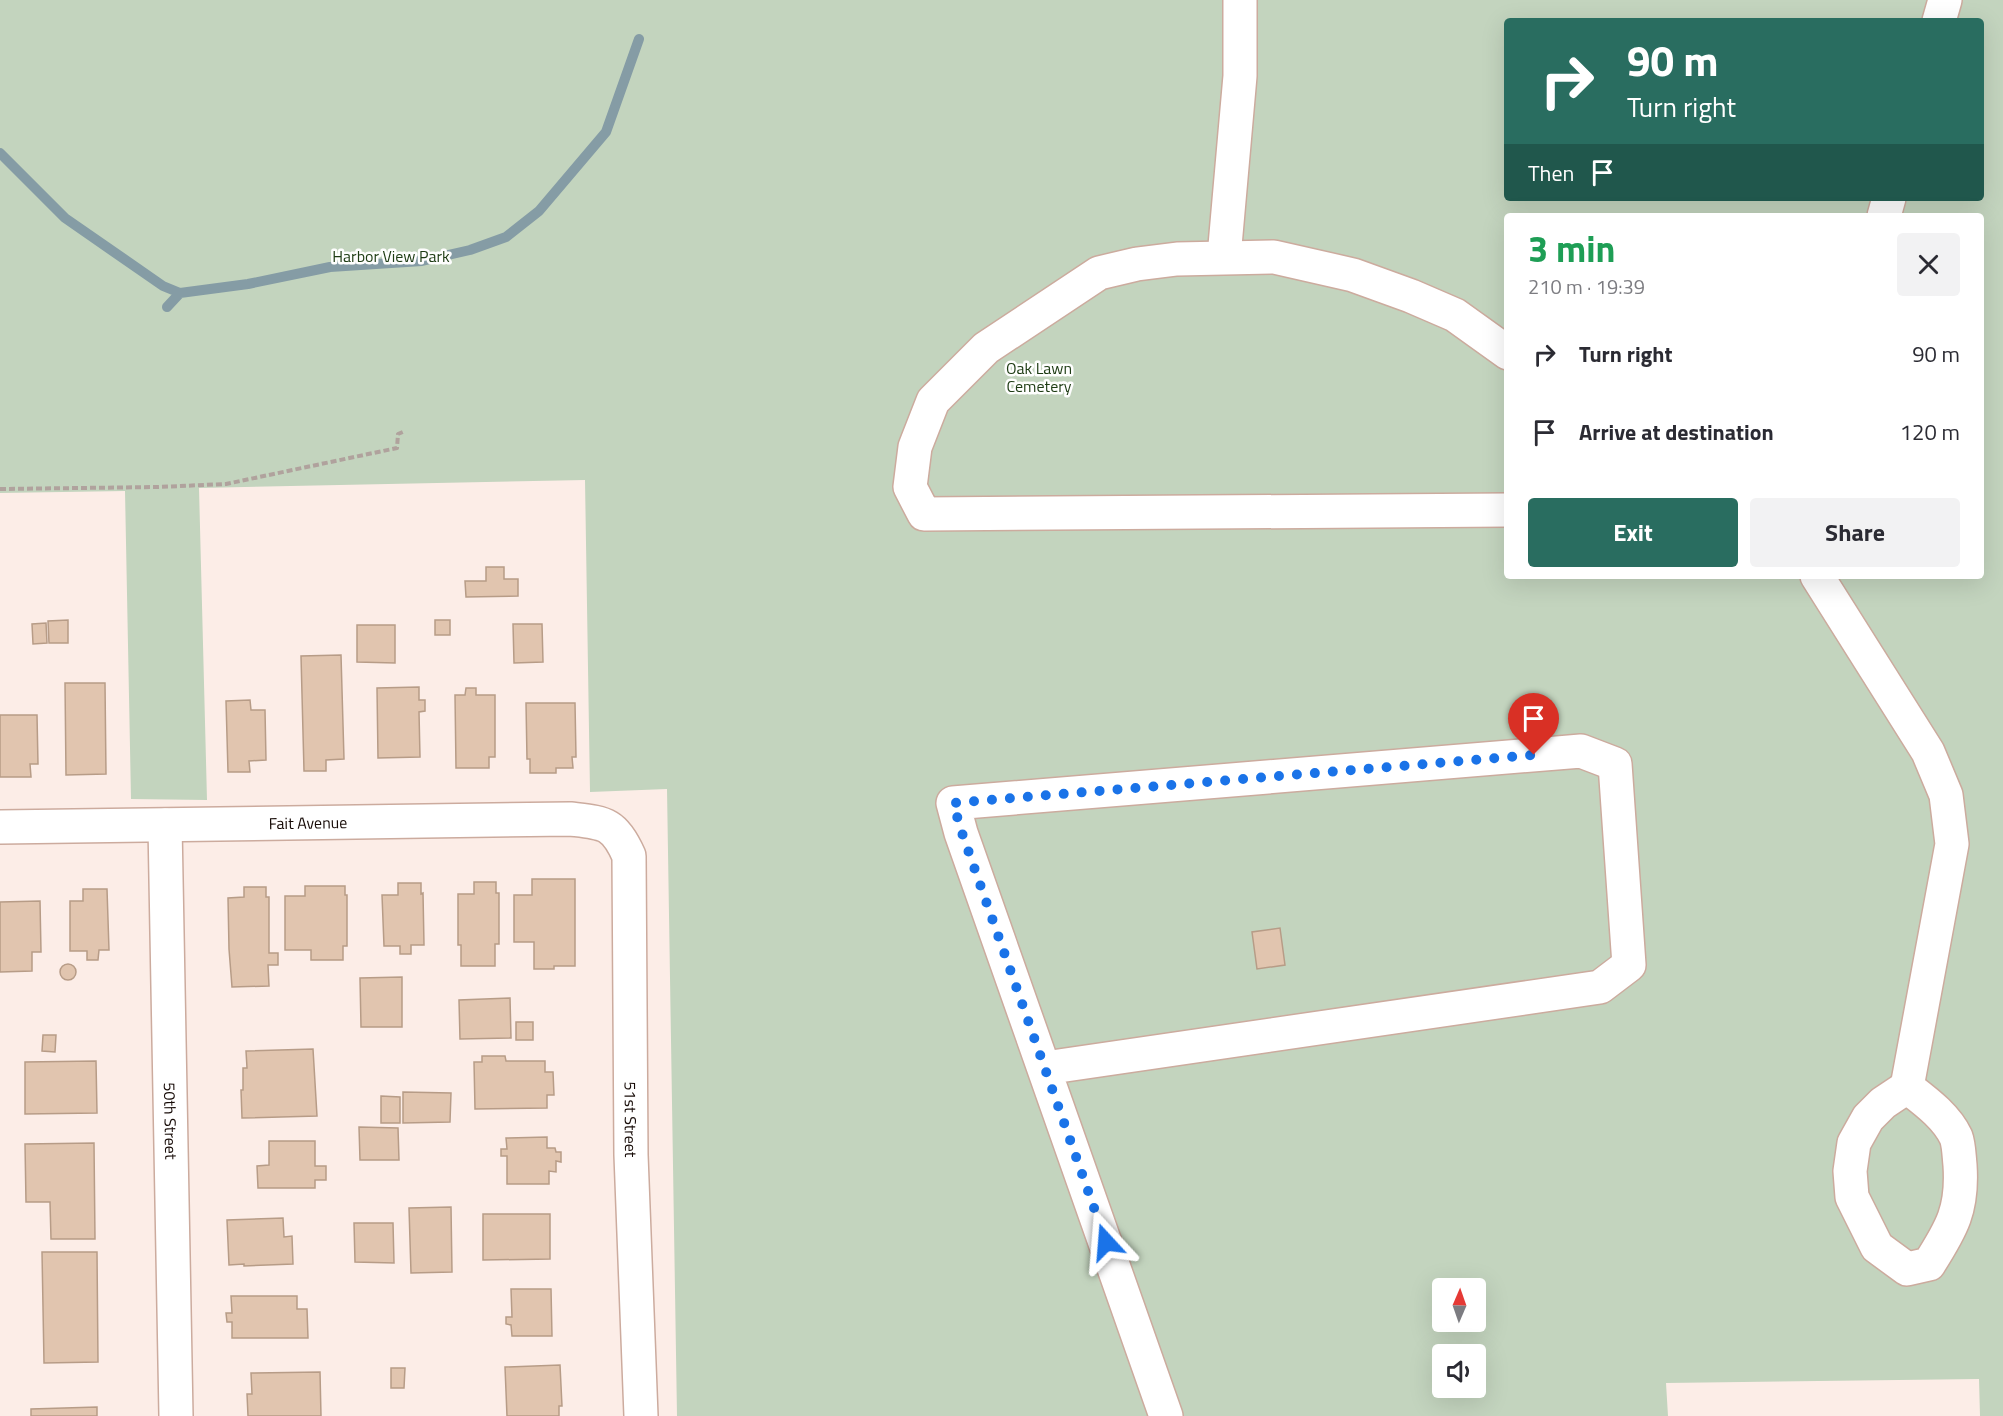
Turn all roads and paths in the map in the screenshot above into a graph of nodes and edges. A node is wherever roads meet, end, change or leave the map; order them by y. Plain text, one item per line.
1 (1240, 0) edge
2 (1945, 0) edge
3 (1940, 18) edge
4 (1224, 257) junction
5 (1504, 350) edge
6 (405, 430) dead end
7 (0, 489) edge
8 (1504, 510) edge
9 (1819, 579) edge
10 (165, 825) junction
11 (0, 827) edge
12 (612, 828) joint
13 (1045, 1068) junction
14 (1907, 1088) junction
15 (176, 1416) edge
16 (641, 1416) edge
17 (1166, 1416) edge

1 - 4 street
2 - 3 street
4 - 5 street
4 - 8 street
6 - 7 path
9 - 14 street
10 - 11 street, Fait Avenue
10 - 12 street, Fait Avenue
10 - 15 street, 50th Street
12 - 16 street, 51st Street
13 - 13 street
13 - 17 street
14 - 14 street

